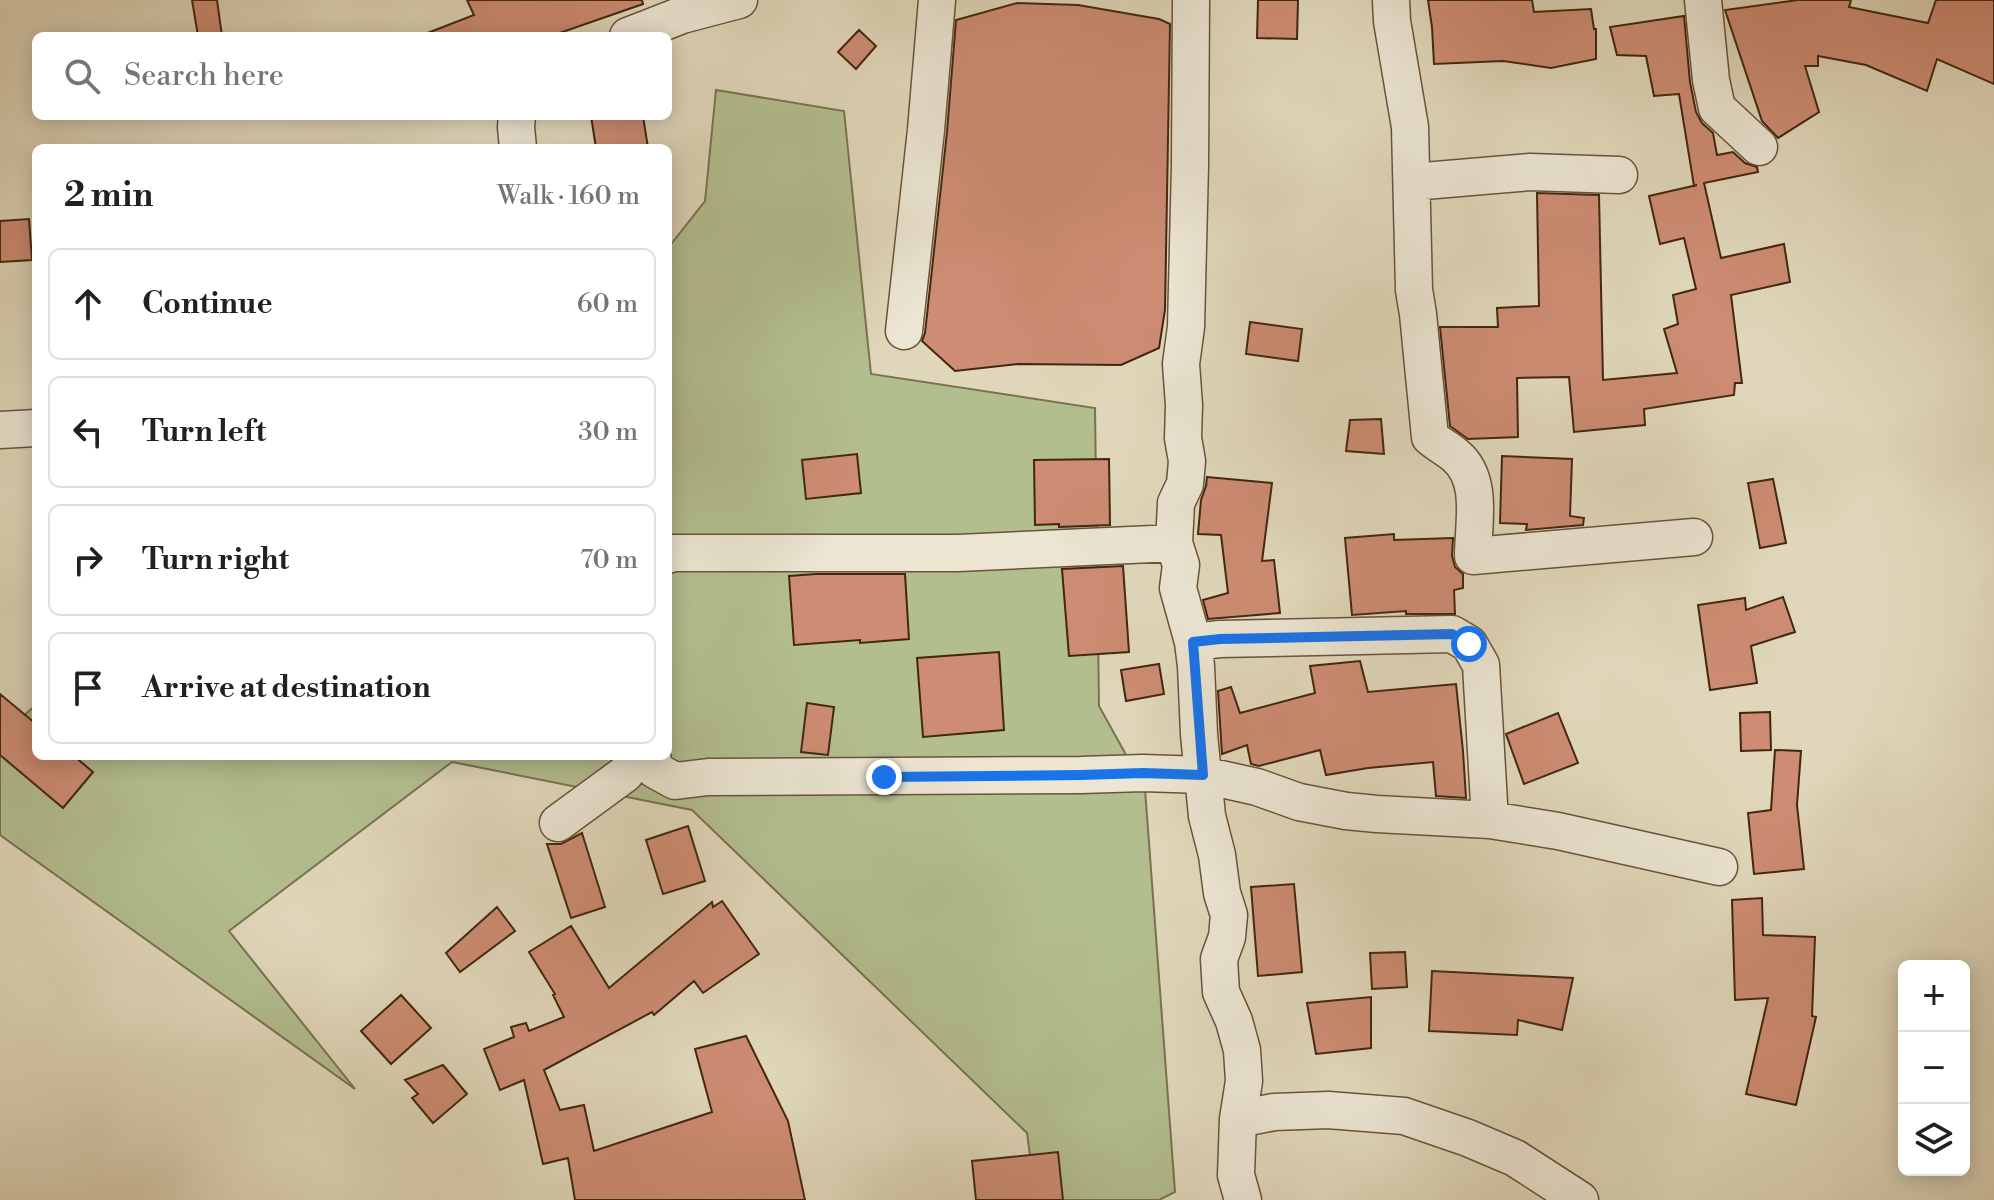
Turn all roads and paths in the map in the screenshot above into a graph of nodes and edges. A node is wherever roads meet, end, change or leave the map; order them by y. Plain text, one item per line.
1 (739, 0) edge
2 (937, 0) edge
3 (1191, 0) edge
4 (1391, 0) edge
5 (1703, 0) edge
6 (638, 32) edge
7 (517, 120) edge
8 (518, 144) edge
9 (1759, 147) dead end
10 (1619, 175) dead end
11 (1412, 182) junction
12 (904, 331) dead end
13 (32, 428) edge
14 (0, 430) edge
15 (1694, 537) dead end
16 (1174, 543) junction
17 (672, 553) edge
18 (1193, 642) junction
19 (635, 760) edge
20 (653, 760) edge
21 (1203, 775) junction
22 (1490, 820) junction
23 (558, 823) dead end
24 (1719, 867) dead end
25 (1238, 1119) junction
26 (1243, 1200) edge
27 (1580, 1200) edge

1 - 6 street
2 - 12 street
3 - 16 street
4 - 11 street
5 - 9 street
7 - 8 street
10 - 11 street
11 - 15 street
13 - 14 street
16 - 17 street
16 - 18 street
18 - 21 street
18 - 22 street
19 - 23 street
20 - 21 street
21 - 22 street
21 - 25 street
22 - 24 street
25 - 26 street
25 - 27 street

